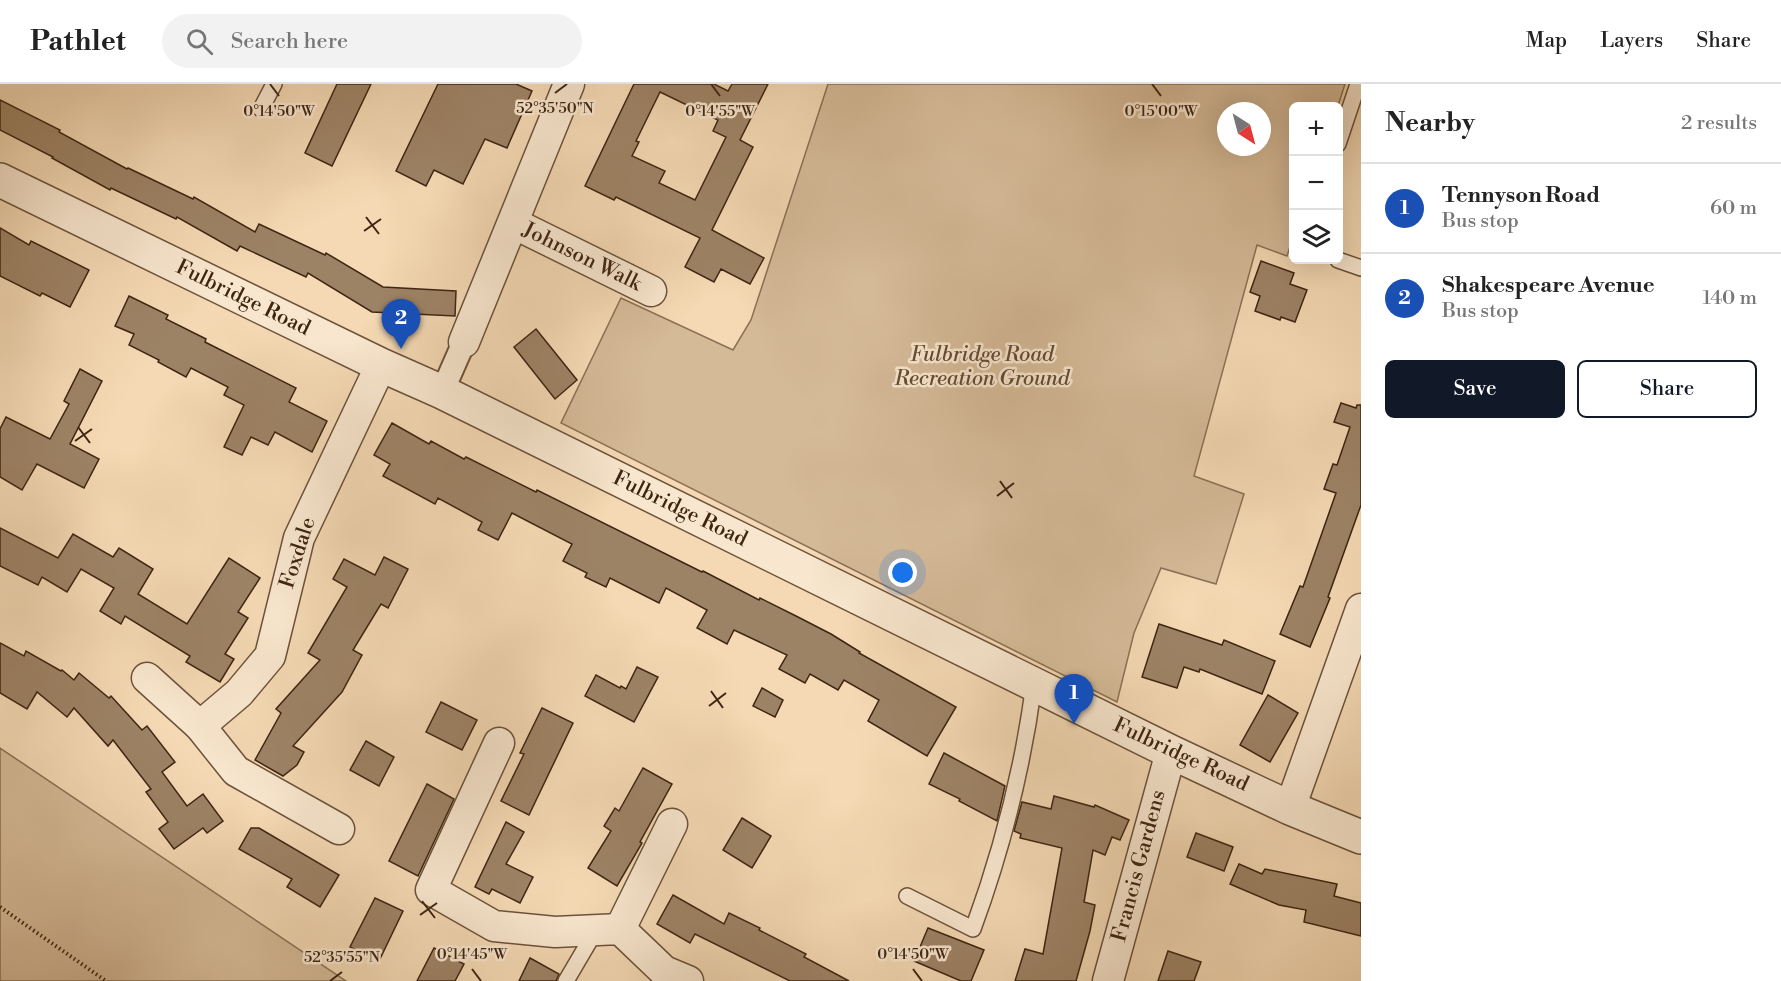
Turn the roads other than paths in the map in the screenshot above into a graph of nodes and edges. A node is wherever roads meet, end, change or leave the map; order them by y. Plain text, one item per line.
1 (274, 84) edge
2 (569, 84) edge
3 (1358, 84) edge
4 (261, 109) dead end
5 (1343, 129) edge
6 (0, 180) edge
7 (513, 223) junction
8 (1343, 262) edge
9 (1361, 268) edge
10 (651, 291) dead end
11 (464, 342) joint
12 (381, 365) junction
13 (442, 392) junction
14 (1361, 609) edge
15 (147, 678) dead end
16 (1034, 684) junction
17 (200, 726) junction
18 (499, 743) dead end
19 (1171, 752) junction
20 (1290, 808) junction
21 (672, 824) dead end
22 (339, 829) dead end
23 (1361, 837) edge
24 (907, 896) dead end
25 (608, 929) junction
26 (566, 981) edge
27 (688, 981) edge
28 (1108, 981) edge

1 - 4 lane
2 - 7 street
3 - 5 lane
6 - 12 street, Fulbridge Road
7 - 10 street, Johnson Walk
7 - 11 street
8 - 9 lane
11 - 13 street
12 - 13 street, Fulbridge Road
12 - 17 street, Foxdale
13 - 16 street, Fulbridge Road
14 - 20 street
15 - 17 street
16 - 19 street, Fulbridge Road
16 - 24 lane
17 - 22 street
18 - 25 street
19 - 20 street, Fulbridge Road
19 - 28 street, Francis Gardens
20 - 23 street, Fulbridge Road
21 - 25 street
25 - 26 lane
25 - 27 street

